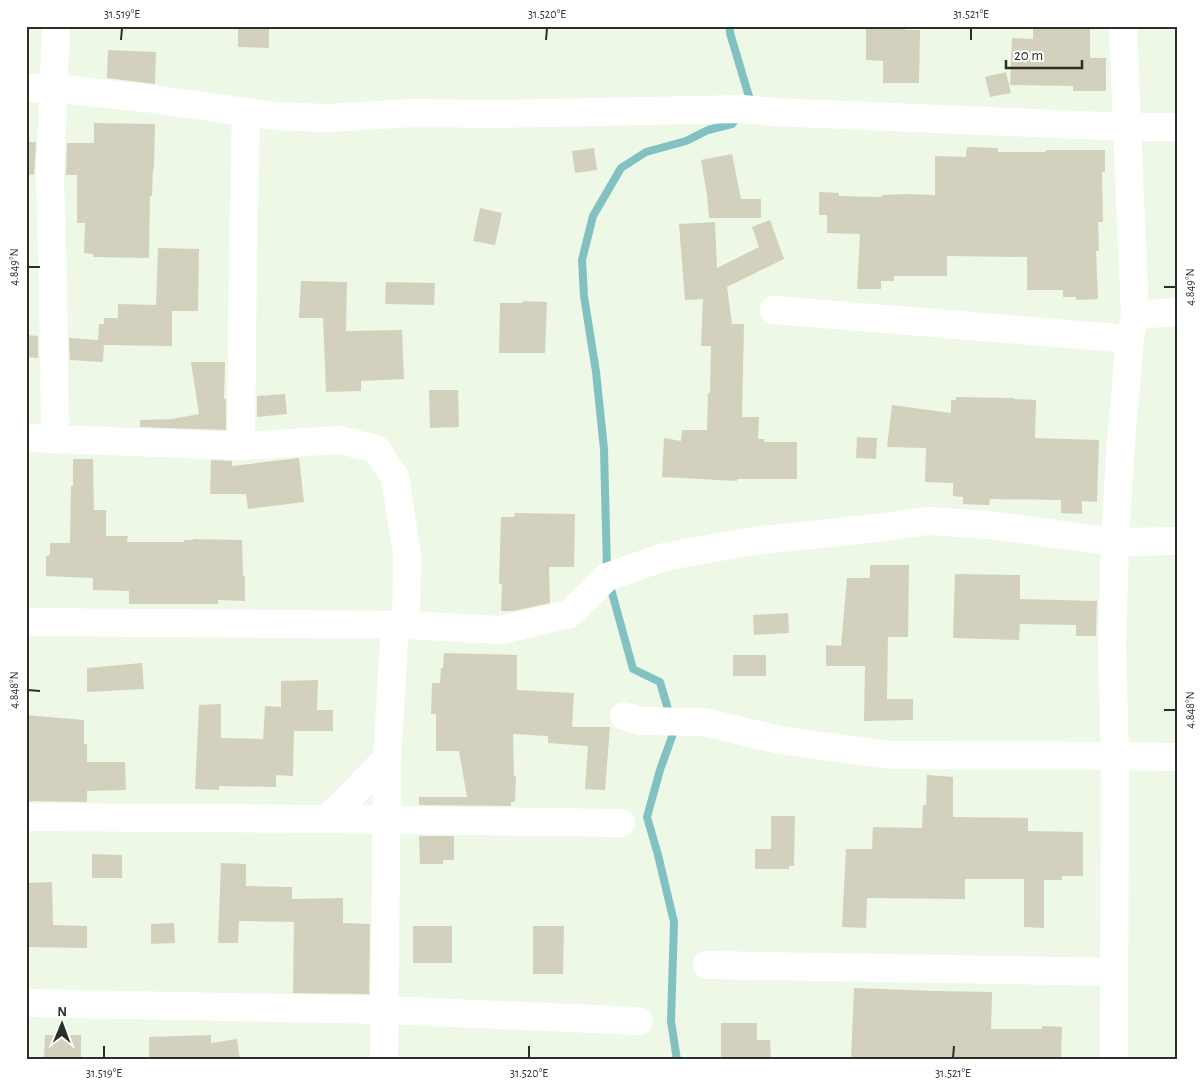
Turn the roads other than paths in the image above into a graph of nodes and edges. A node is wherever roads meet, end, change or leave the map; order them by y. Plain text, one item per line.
1 (56, 26) edge
2 (1124, 26) edge
3 (26, 88) edge
4 (54, 88) junction
5 (246, 112) junction
6 (1126, 127) junction
7 (1178, 127) edge
8 (774, 310) dead end
9 (1178, 312) edge
10 (1133, 327) junction
11 (26, 438) edge
12 (55, 438) junction
13 (241, 446) junction
14 (1178, 541) edge
15 (1115, 542) junction
16 (26, 622) edge
17 (400, 625) junction
18 (624, 716) dead end
19 (1115, 756) junction
20 (1178, 757) edge
21 (387, 758) junction
22 (26, 817) edge
23 (326, 819) junction
24 (386, 820) junction
25 (621, 823) dead end
26 (707, 964) dead end
27 (1114, 972) junction
28 (26, 1003) edge
29 (384, 1010) junction
30 (639, 1020) dead end
31 (384, 1060) edge
32 (1114, 1060) edge

1 - 4 street
2 - 6 street
3 - 4 street
4 - 5 street
4 - 12 street
5 - 6 street
5 - 13 street
6 - 7 street
6 - 10 street
8 - 10 street
9 - 10 street
10 - 15 street
11 - 12 street
12 - 13 street
13 - 17 street
14 - 15 street
15 - 17 street
15 - 19 street
16 - 17 street
17 - 21 street
18 - 19 street
19 - 20 street
19 - 27 street
21 - 23 street
21 - 24 street
22 - 23 street
23 - 24 street
24 - 25 street
24 - 29 street
26 - 27 street
27 - 32 street
28 - 29 street
29 - 30 street
29 - 31 street

